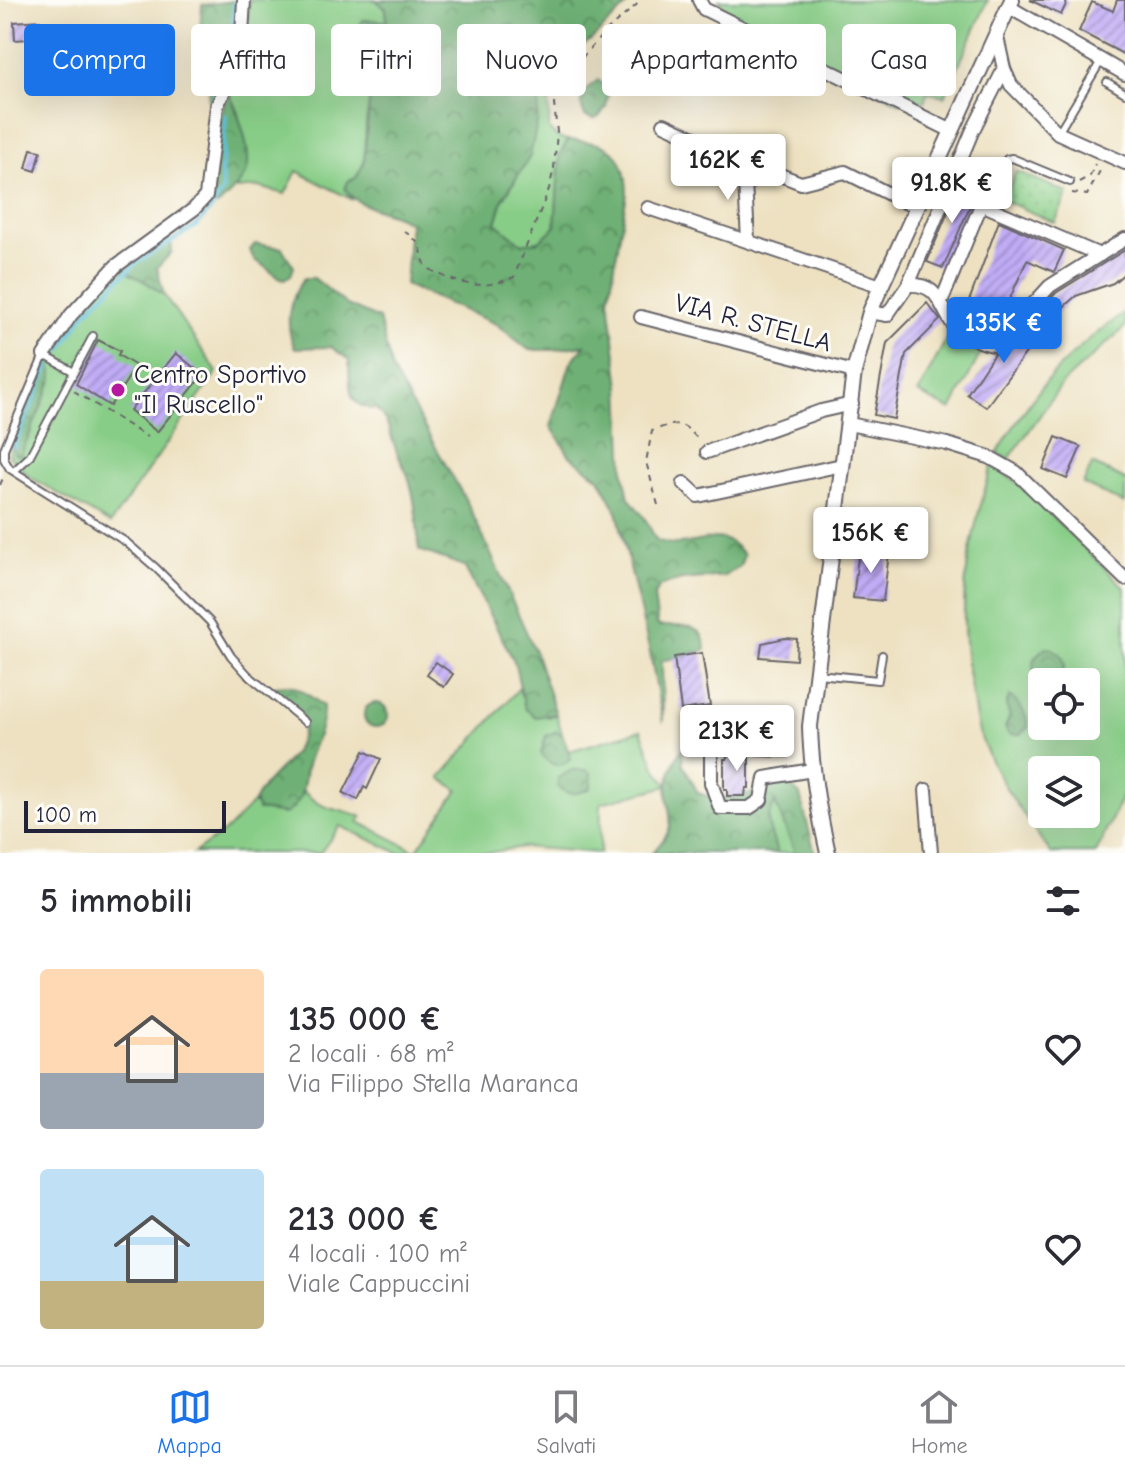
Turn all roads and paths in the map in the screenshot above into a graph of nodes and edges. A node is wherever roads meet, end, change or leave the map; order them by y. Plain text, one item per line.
1 (244, 0) edge
2 (642, 0) edge
3 (699, 0) edge
4 (1011, 4) edge
5 (997, 37) junction
6 (1101, 60) junction
7 (1004, 69) junction
8 (1125, 74) edge
9 (1107, 82) dead end
10 (1125, 93) edge
11 (664, 124) dead end
12 (952, 131) junction
13 (1058, 133) junction
14 (1102, 158) junction
15 (744, 161) junction
16 (1125, 162) edge
17 (957, 168) junction
18 (1072, 182) junction
19 (990, 183) junction
20 (981, 204) junction
21 (648, 208) dead end
22 (917, 208) junction
23 (404, 231) dead end
24 (1125, 239) edge
25 (748, 241) junction
26 (1100, 255) junction
27 (908, 285) junction
28 (881, 286) junction
29 (942, 300) junction
30 (870, 312) junction
31 (641, 317) dead end
32 (93, 336) dead end
33 (44, 355) junction
34 (74, 372) junction
35 (854, 372) junction
36 (66, 386) junction
37 (852, 404) junction
38 (849, 424) junction
39 (147, 437) dead end
40 (707, 452) joint
41 (842, 465) junction
42 (14, 471) junction
43 (684, 483) dead end
44 (658, 505) dead end
45 (1125, 579) edge
46 (882, 655) dead end
47 (816, 674) junction
48 (305, 722) dead end
49 (711, 750) dead end
50 (812, 770) junction
51 (926, 790) dead end
52 (828, 853) edge
53 (931, 853) edge

1 - 33 street
2 - 23 path
3 - 12 street
4 - 5 street
4 - 6 street
5 - 7 street
5 - 12 street
6 - 8 street
6 - 13 lane
7 - 13 street
7 - 17 street
9 - 10 lane
11 - 15 street
12 - 22 street
13 - 14 street
14 - 16 street
14 - 18 path
14 - 18 path
15 - 22 street
15 - 25 street
17 - 19 street
17 - 27 street
18 - 19 lane
19 - 20 street
20 - 26 street
20 - 29 street
21 - 25 street
22 - 28 street
24 - 26 street
25 - 28 street
26 - 29 street
27 - 29 street
27 - 30 street
28 - 30 street
30 - 35 street
31 - 35 street, VIA R. STELLA
32 - 34 lane
33 - 34 lane
33 - 42 lane
34 - 36 lane
35 - 37 street
36 - 39 path
36 - 42 lane
37 - 38 street
37 - 40 street
38 - 41 street
38 - 45 street
40 - 44 path
41 - 43 street
41 - 47 street
42 - 48 lane
46 - 47 lane
47 - 50 street
49 - 50 street
50 - 52 street
51 - 53 street

